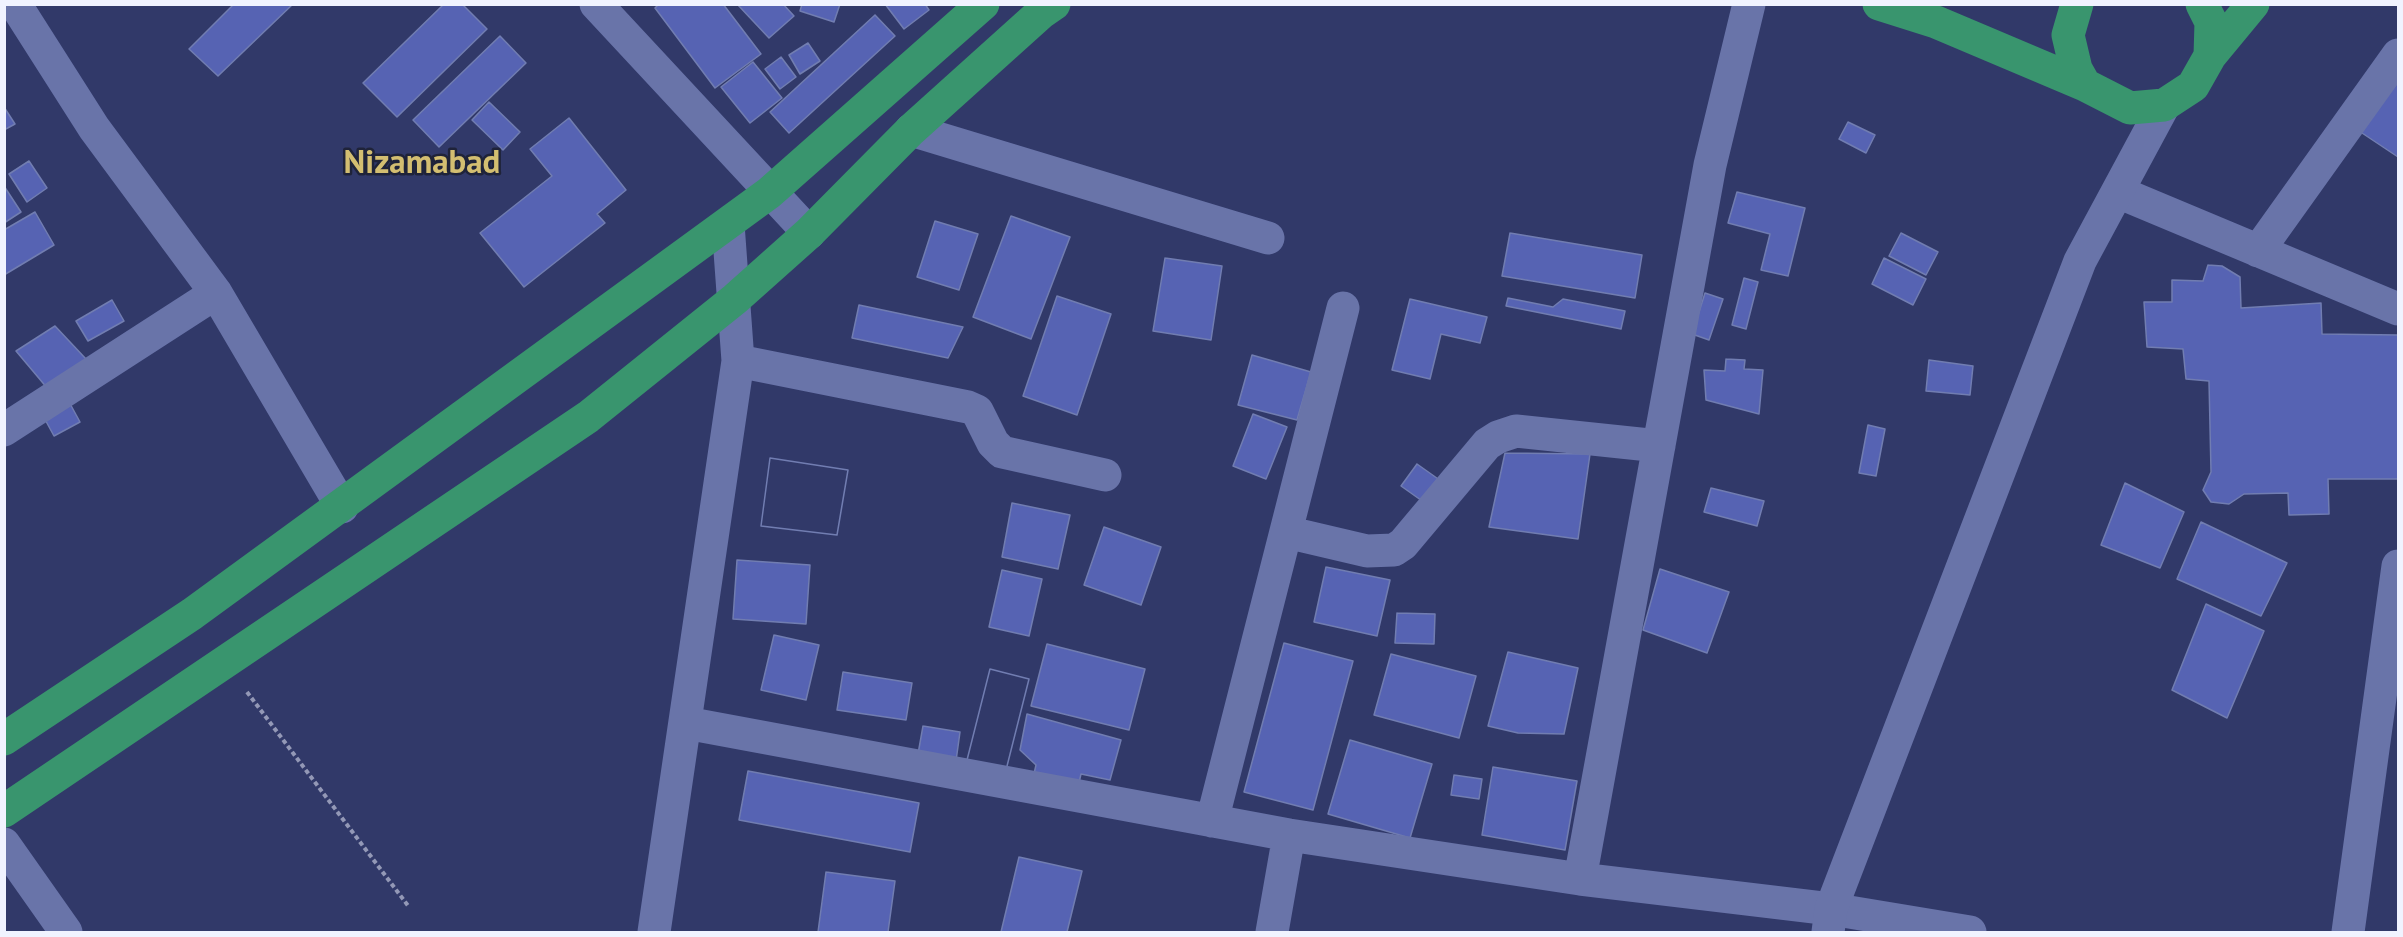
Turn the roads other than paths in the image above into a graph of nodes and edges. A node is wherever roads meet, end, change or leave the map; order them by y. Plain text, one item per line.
1 (15, 4) edge
2 (596, 4) edge
3 (983, 4) edge
4 (1054, 4) edge
5 (1749, 4) edge
6 (1879, 4) edge
7 (2077, 4) edge
8 (2202, 4) edge
9 (2253, 4) edge
10 (2398, 55) edge
11 (2210, 56) junction
12 (2085, 85) junction
13 (2164, 105) junction
14 (910, 130) junction
15 (2118, 192) junction
16 (770, 193) junction
17 (728, 224) junction
18 (809, 233) junction
19 (1268, 238) dead end
20 (2258, 251) junction
21 (216, 293) junction
22 (735, 299) junction
23 (1343, 308) dead end
24 (2398, 309) edge
25 (738, 361) junction
26 (4, 430) edge
27 (1659, 446) junction
28 (1105, 475) dead end
29 (342, 507) junction
30 (1286, 532) junction
31 (2398, 566) edge
32 (686, 723) junction
33 (4, 739) edge
34 (4, 811) edge
35 (1212, 821) junction
36 (1289, 836) junction
37 (4, 844) edge
38 (1580, 879) junction
39 (1830, 921) edge
40 (66, 933) edge
41 (654, 933) edge
42 (1272, 933) edge
43 (1970, 933) edge
44 (2348, 933) edge

1 - 21 street
2 - 16 street
3 - 16 highway
4 - 14 highway
5 - 27 street
6 - 12 highway
7 - 12 highway
8 - 11 highway
9 - 11 highway
10 - 20 street
11 - 13 highway
12 - 13 highway
13 - 15 street
14 - 18 highway
14 - 19 street
15 - 20 street
15 - 39 street
16 - 17 highway
16 - 18 street
17 - 22 street
17 - 29 highway
18 - 22 highway
20 - 24 street
21 - 26 street
21 - 29 street
22 - 25 street
22 - 34 highway
23 - 30 street
25 - 28 street
25 - 32 street
27 - 30 street
27 - 38 street
29 - 33 highway
30 - 35 street
31 - 44 street
32 - 35 street
32 - 41 street
35 - 36 street
36 - 38 street
36 - 42 street
37 - 40 street
38 - 39 street
39 - 43 street

